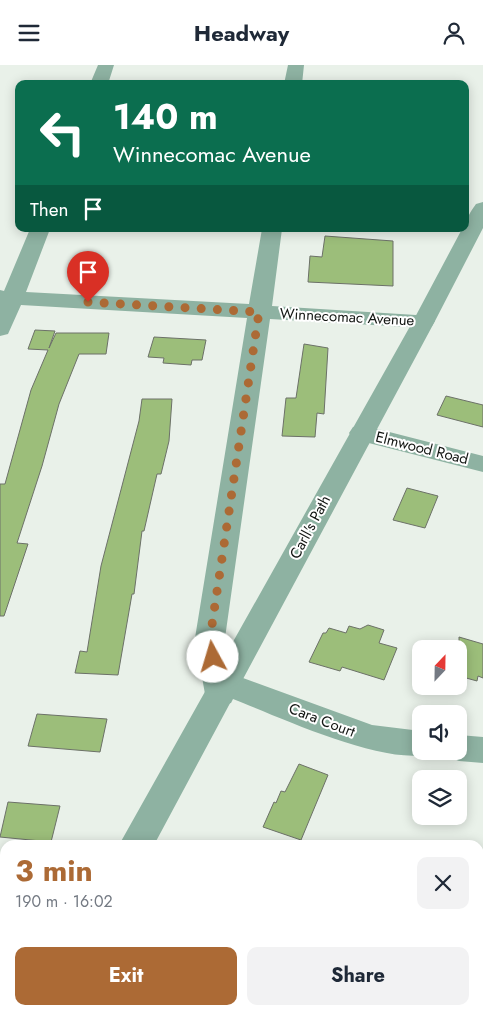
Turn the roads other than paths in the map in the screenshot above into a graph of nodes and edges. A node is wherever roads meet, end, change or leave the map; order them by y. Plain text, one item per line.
1 (106, 65) edge
2 (296, 65) edge
3 (100, 80) edge
4 (294, 80) edge
5 (483, 208) edge
6 (38, 232) edge
7 (272, 232) edge
8 (6, 297) edge
9 (259, 312) junction
10 (424, 321) junction
11 (0, 329) edge
12 (362, 433) junction
13 (483, 464) edge
14 (223, 689) junction
15 (412, 743) edge
16 (467, 749) edge
17 (483, 750) edge
18 (139, 840) edge

1 - 3 street
2 - 4 street
5 - 10 street, Carll's Path
6 - 8 street
7 - 9 street
8 - 9 street, Winnecomac Avenue
8 - 11 street
9 - 10 street, Winnecomac Avenue
9 - 14 street
10 - 12 street, Carll's Path
12 - 13 street, Elmwood Road
12 - 14 street, Carll's Path
14 - 15 street, Cara Court
14 - 18 street, Carll's Path
16 - 17 street

